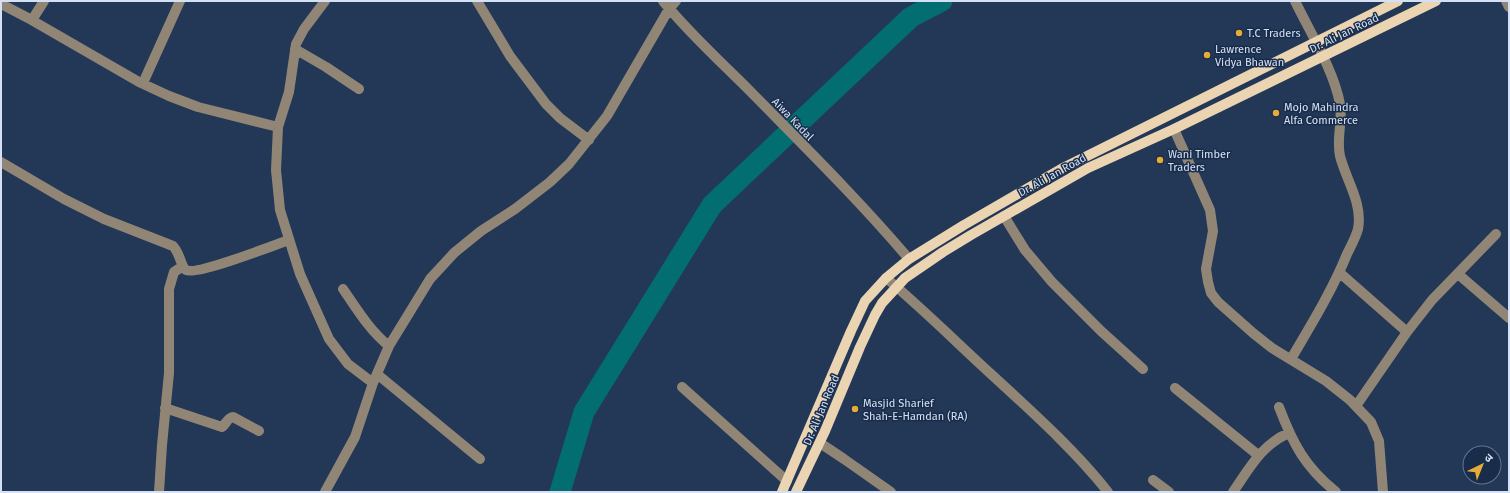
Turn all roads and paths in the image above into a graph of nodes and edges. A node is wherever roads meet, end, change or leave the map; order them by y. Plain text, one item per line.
1 (44, 1) edge
2 (180, 1) edge
3 (325, 1) edge
4 (477, 1) edge
5 (1295, 1) edge
6 (1398, 1) edge
7 (1436, 1) edge
8 (1506, 1) edge
9 (1, 4) edge
10 (669, 4) edge
11 (1509, 7) edge
12 (32, 20) junction
13 (1315, 43) junction
14 (295, 49) junction
15 (1323, 57) junction
16 (143, 83) junction
17 (359, 89) dead end
18 (278, 127) junction
19 (1174, 129) junction
20 (589, 140) junction
21 (1, 162) edge
22 (1004, 216) junction
23 (1496, 234) dead end
24 (289, 240) junction
25 (909, 259) junction
26 (183, 266) junction
27 (1340, 273) junction
28 (1458, 274) junction
29 (886, 278) junction
30 (897, 287) junction
31 (344, 289) dead end
32 (1509, 318) edge
33 (1407, 332) junction
34 (389, 346) junction
35 (1291, 359) junction
36 (1143, 369) dead end
37 (375, 378) junction
38 (682, 387) dead end
39 (1176, 388) dead end
40 (1356, 406) junction
41 (1279, 407) dead end
42 (165, 408) junction
43 (259, 431) dead end
44 (1289, 433) junction
45 (820, 443) junction
46 (1258, 455) junction
47 (480, 459) dead end
48 (1153, 480) dead end
49 (787, 482) junction
50 (159, 492) edge
51 (325, 492) edge
52 (782, 492) edge
53 (796, 492) edge
54 (891, 492) edge
55 (1108, 492) edge
56 (1169, 492) edge
57 (1234, 492) edge
58 (1336, 492) edge
59 (1383, 492) edge

1 - 12 street
2 - 16 street
3 - 14 street
4 - 20 street
5 - 13 street
6 - 13 main road, Dr. Ali Jan Road
7 - 15 main road, Dr. Ali Jan Road
8 - 11 street
9 - 12 street
10 - 20 street
10 - 25 street, Aiwa Kadal
12 - 16 street
13 - 15 street
13 - 25 main road, Dr. Ali Jan Road
14 - 17 street
14 - 18 street
15 - 19 main road, Dr. Ali Jan Road
15 - 27 street
16 - 18 street
18 - 24 street
19 - 22 main road, Dr. Ali Jan Road
19 - 35 street
20 - 34 street
21 - 26 street
22 - 30 main road, Dr. Ali Jan Road
22 - 36 street
23 - 28 street
24 - 26 street
24 - 37 street
25 - 29 main road, Dr. Ali Jan Road
26 - 42 street
27 - 33 street
27 - 35 street
28 - 32 street
28 - 33 street
29 - 30 street
29 - 49 main road, Dr. Ali Jan Road
30 - 45 main road, Dr. Ali Jan Road
30 - 55 street
31 - 34 street
33 - 40 street
34 - 37 street
35 - 40 street
37 - 47 street
37 - 51 street
38 - 49 street
39 - 46 street
40 - 59 street
41 - 44 street
42 - 43 street
42 - 50 street
44 - 46 street
44 - 58 street
45 - 53 main road, Dr. Ali Jan Road
45 - 54 street
46 - 57 street
48 - 56 street
49 - 52 main road, Dr. Ali Jan Road

